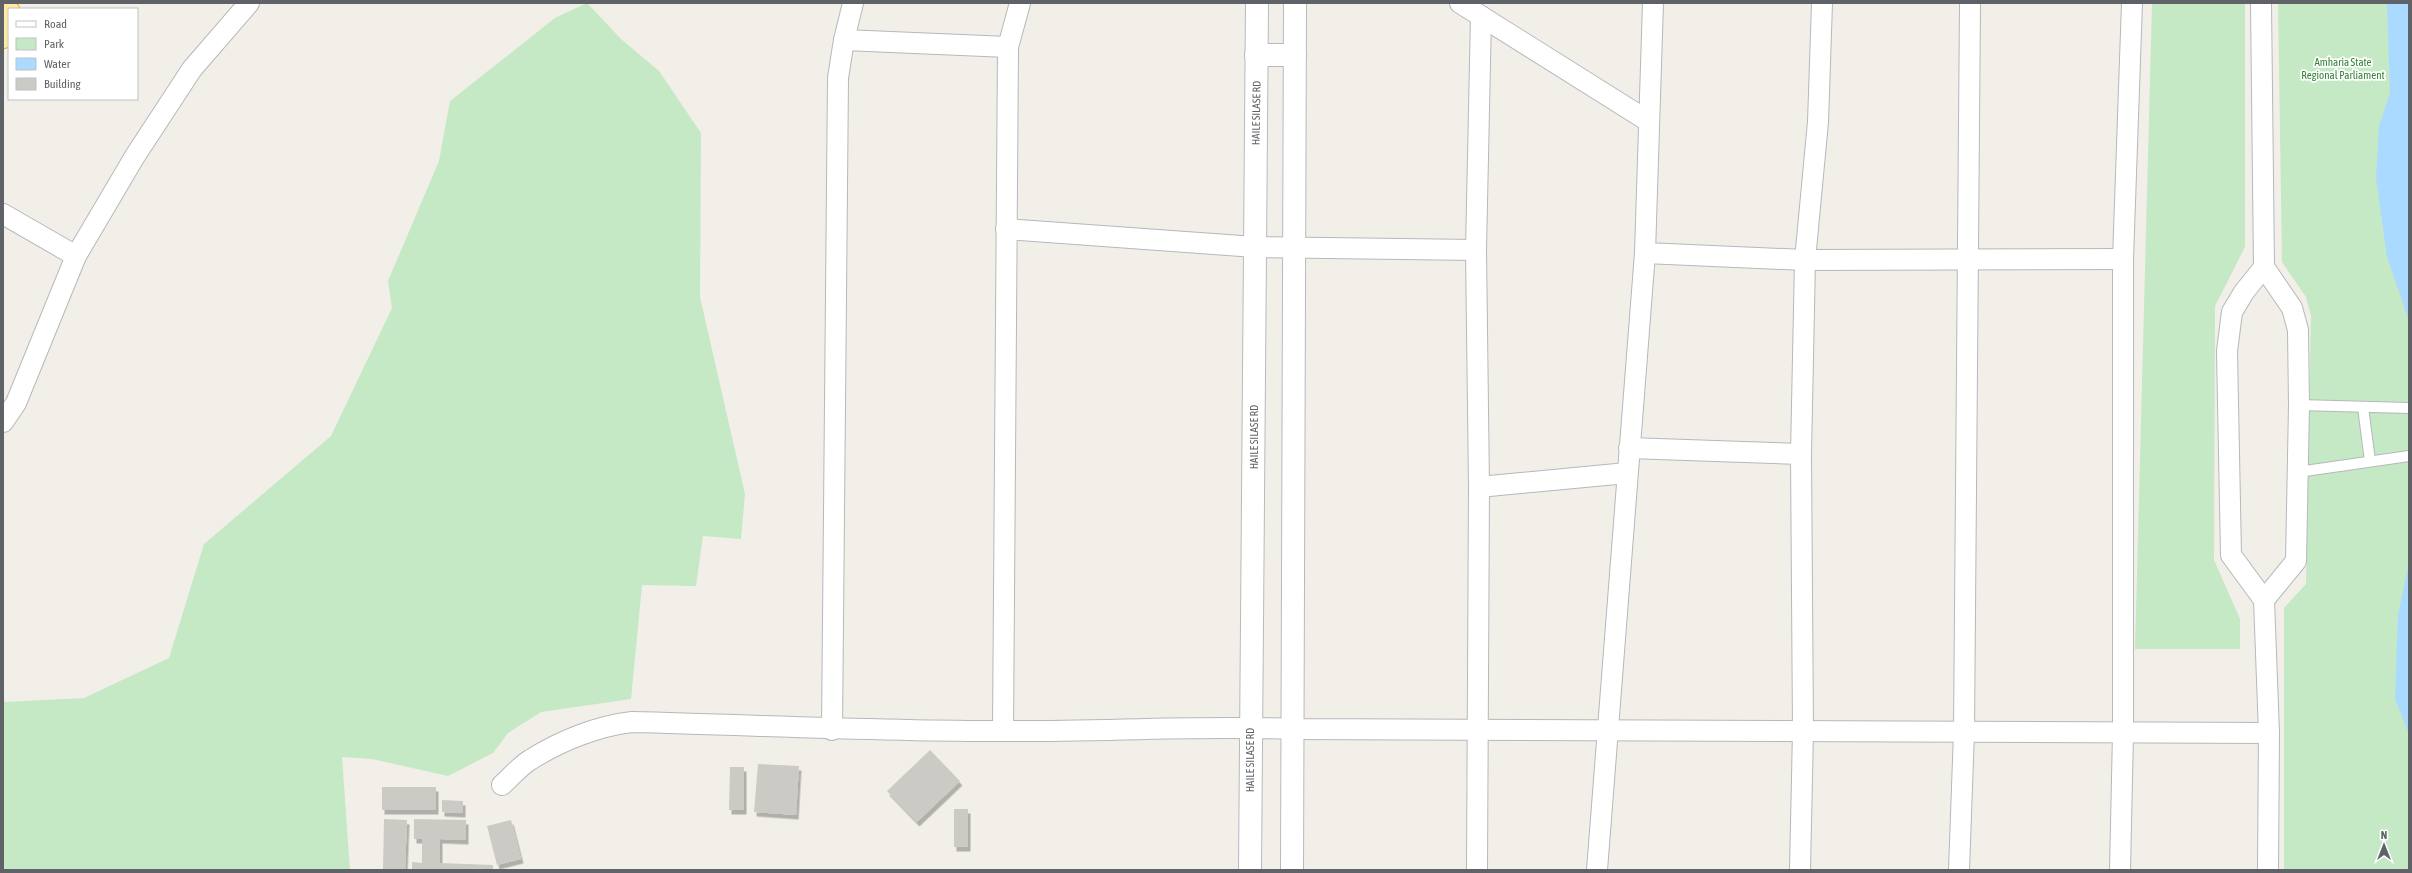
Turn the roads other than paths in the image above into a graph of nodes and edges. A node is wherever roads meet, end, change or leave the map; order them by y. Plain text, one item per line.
1 (249, 3) edge
2 (853, 3) edge
3 (1020, 3) edge
4 (1257, 3) edge
5 (1295, 3) edge
6 (1460, 3) edge
7 (1653, 3) edge
8 (1822, 3) edge
9 (1970, 3) edge
10 (2132, 3) edge
11 (2261, 3) edge
12 (1481, 16) junction
13 (844, 40) junction
14 (1008, 47) junction
15 (1256, 55) junction
16 (1295, 55) junction
17 (1648, 121) junction
18 (3, 214) edge
19 (1006, 229) junction
20 (1255, 247) junction
21 (1294, 248) junction
22 (1476, 250) junction
23 (1645, 253) junction
24 (76, 256) junction
25 (1967, 258) junction
26 (2123, 259) junction
27 (1805, 260) junction
28 (2264, 267) junction
29 (2307, 406) junction
30 (2363, 407) junction
31 (2409, 408) edge
32 (3, 422) edge
33 (1629, 448) junction
34 (1801, 454) junction
35 (2409, 456) edge
36 (2370, 461) junction
37 (2307, 470) junction
38 (1627, 473) junction
39 (1479, 487) junction
40 (2264, 600) junction
41 (1250, 727) junction
42 (1293, 729) junction
43 (832, 730) junction
44 (1478, 730) junction
45 (1608, 730) junction
46 (1003, 731) junction
47 (1802, 731) junction
48 (1964, 732) junction
49 (2123, 733) junction
50 (2269, 734) junction
51 (502, 784) dead end
52 (1250, 870) edge
53 (1292, 870) edge
54 (1477, 870) edge
55 (1597, 870) edge
56 (1800, 870) edge
57 (1959, 870) edge
58 (2120, 870) edge
59 (2268, 870) edge

1 - 24 street
2 - 13 street
3 - 14 street
4 - 15 main road, HAILE SILASE RD
5 - 16 main road
6 - 12 street
7 - 17 street
8 - 27 street
9 - 25 street
10 - 26 street
11 - 28 street
12 - 17 street
12 - 22 street
13 - 14 street
13 - 43 street
14 - 19 street
15 - 16 main road
15 - 20 main road, HAILE SILASE RD
16 - 21 main road
17 - 23 street
18 - 24 street
19 - 20 street
19 - 46 street
20 - 21 street
20 - 41 main road, HAILE SILASE RD
21 - 22 street
21 - 42 main road
22 - 39 street
23 - 27 street
23 - 33 street
24 - 32 street
25 - 26 street
25 - 27 street
25 - 48 street
26 - 49 street
27 - 34 street
28 - 29 street
28 - 40 street
29 - 30 lane
29 - 37 street
30 - 31 lane
30 - 36 lane
33 - 34 street
33 - 38 street
34 - 47 street
35 - 36 lane
36 - 37 lane
37 - 40 street
38 - 39 street
38 - 45 street
39 - 44 street
40 - 50 street
41 - 42 street
41 - 46 street
41 - 52 main road, HAILE SILASE RD
42 - 44 street
42 - 53 main road
43 - 46 street
43 - 51 street
44 - 45 street
44 - 54 street
45 - 47 street
45 - 55 street
47 - 48 street
47 - 56 street
48 - 49 street
48 - 57 street
49 - 50 street
49 - 58 street
50 - 59 street

